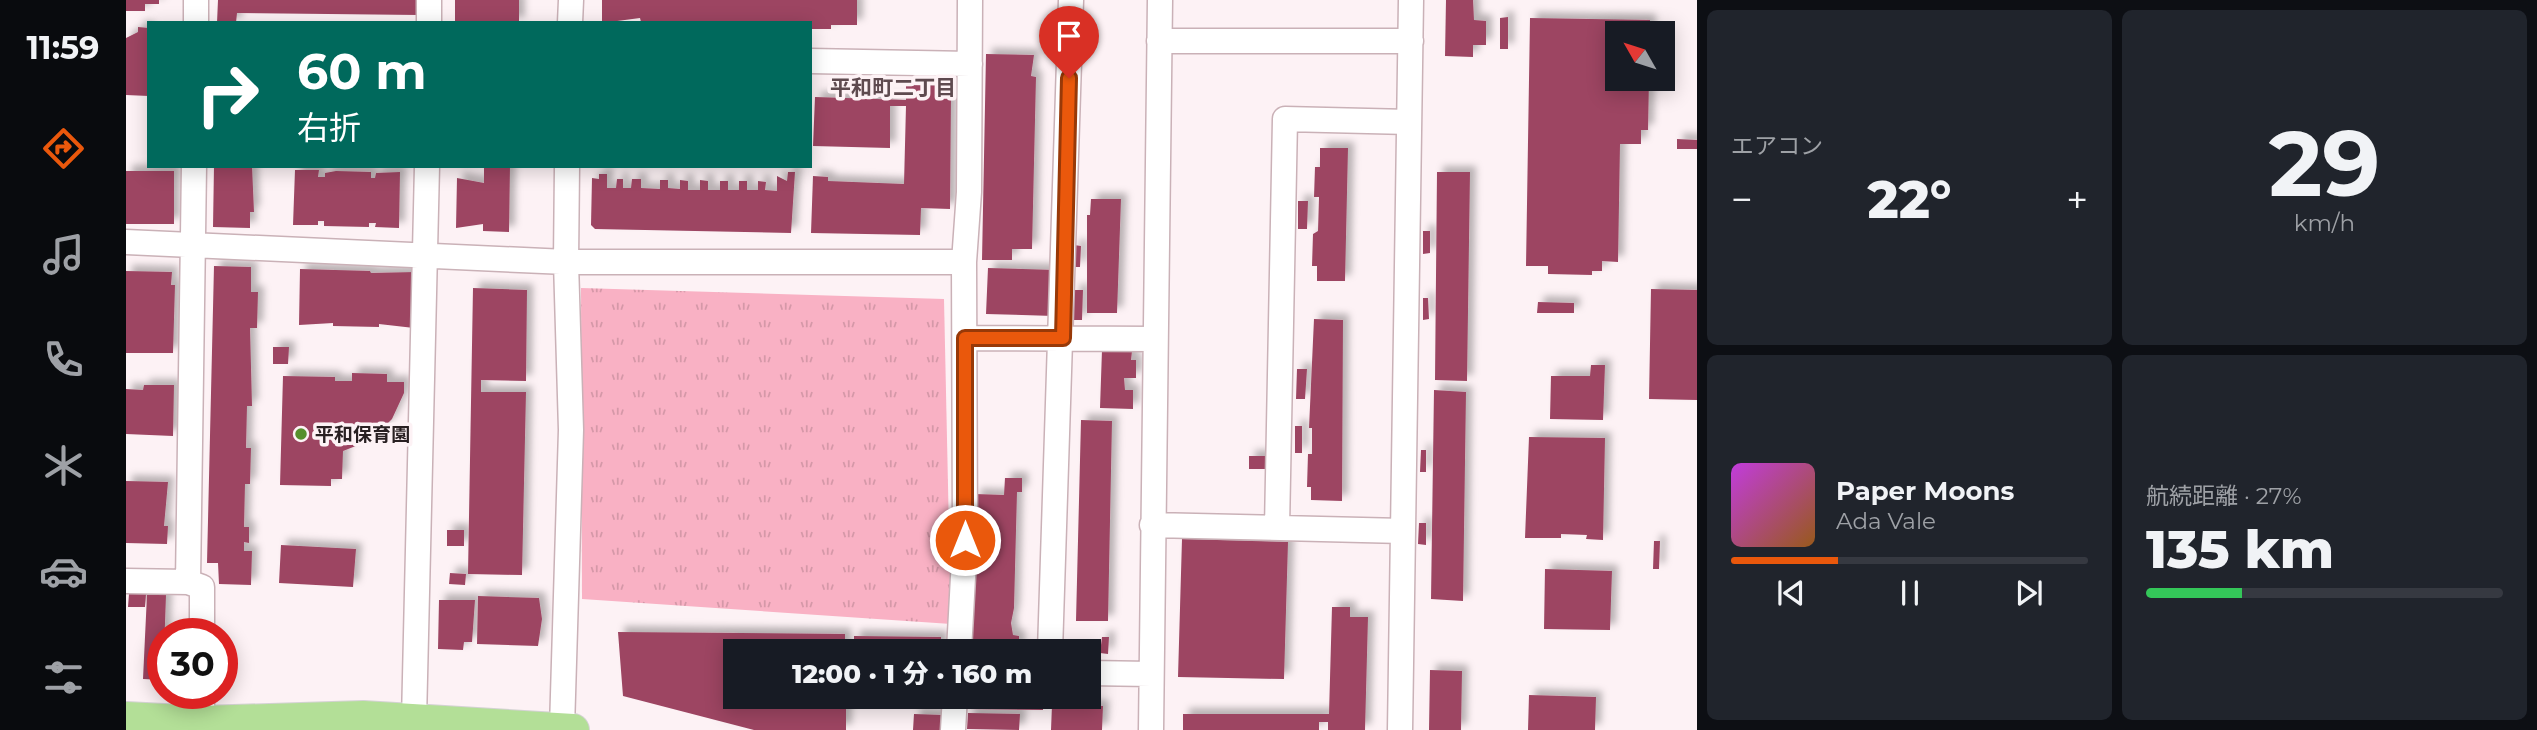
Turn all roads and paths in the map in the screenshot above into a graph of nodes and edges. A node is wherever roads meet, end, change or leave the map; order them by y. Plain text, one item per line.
1 (196, 0) edge
2 (429, 0) edge
3 (571, 0) edge
4 (970, 0) edge
5 (1071, 0) edge
6 (1160, 0) edge
7 (1411, 0) edge
8 (196, 21) edge
9 (429, 21) edge
10 (570, 21) edge
11 (1159, 41) junction
12 (1411, 41) junction
13 (812, 61) edge
14 (970, 64) junction
15 (1409, 122) junction
16 (194, 168) edge
17 (428, 168) edge
18 (568, 168) edge
19 (126, 243) edge
20 (192, 243) junction
21 (426, 255) junction
22 (566, 262) junction
23 (964, 262) junction
24 (965, 338) junction
25 (1063, 338) junction
26 (1154, 339) junction
27 (1152, 525) junction
28 (1277, 528) junction
29 (1403, 531) junction
30 (126, 581) edge
31 (188, 582) junction
32 (202, 618) edge
33 (959, 639) edge
34 (1051, 639) edge
35 (1101, 673) edge
36 (1151, 674) junction
37 (954, 709) edge
38 (202, 715) edge
39 (126, 718) edge
40 (414, 720) junction
41 (568, 729) edge
42 (953, 730) edge
43 (1151, 730) edge
44 (1400, 730) edge

1 - 8 street
2 - 9 street
3 - 10 street
4 - 14 street
5 - 25 street
6 - 11 street
7 - 12 street
11 - 12 street
11 - 26 street
12 - 15 street
13 - 14 street
14 - 23 street
15 - 28 street
15 - 29 street
16 - 20 street
17 - 21 street
18 - 22 street
19 - 20 street
20 - 21 street
20 - 31 street
21 - 22 street
21 - 40 street
22 - 23 street
22 - 41 street
23 - 24 street
24 - 25 street
24 - 33 street
25 - 26 street
25 - 34 street
26 - 27 street
27 - 28 street
27 - 36 street
28 - 29 street
29 - 44 street
30 - 31 street
31 - 32 street
35 - 36 street
36 - 43 street
37 - 42 street
38 - 39 main road
38 - 40 main road
40 - 41 main road

